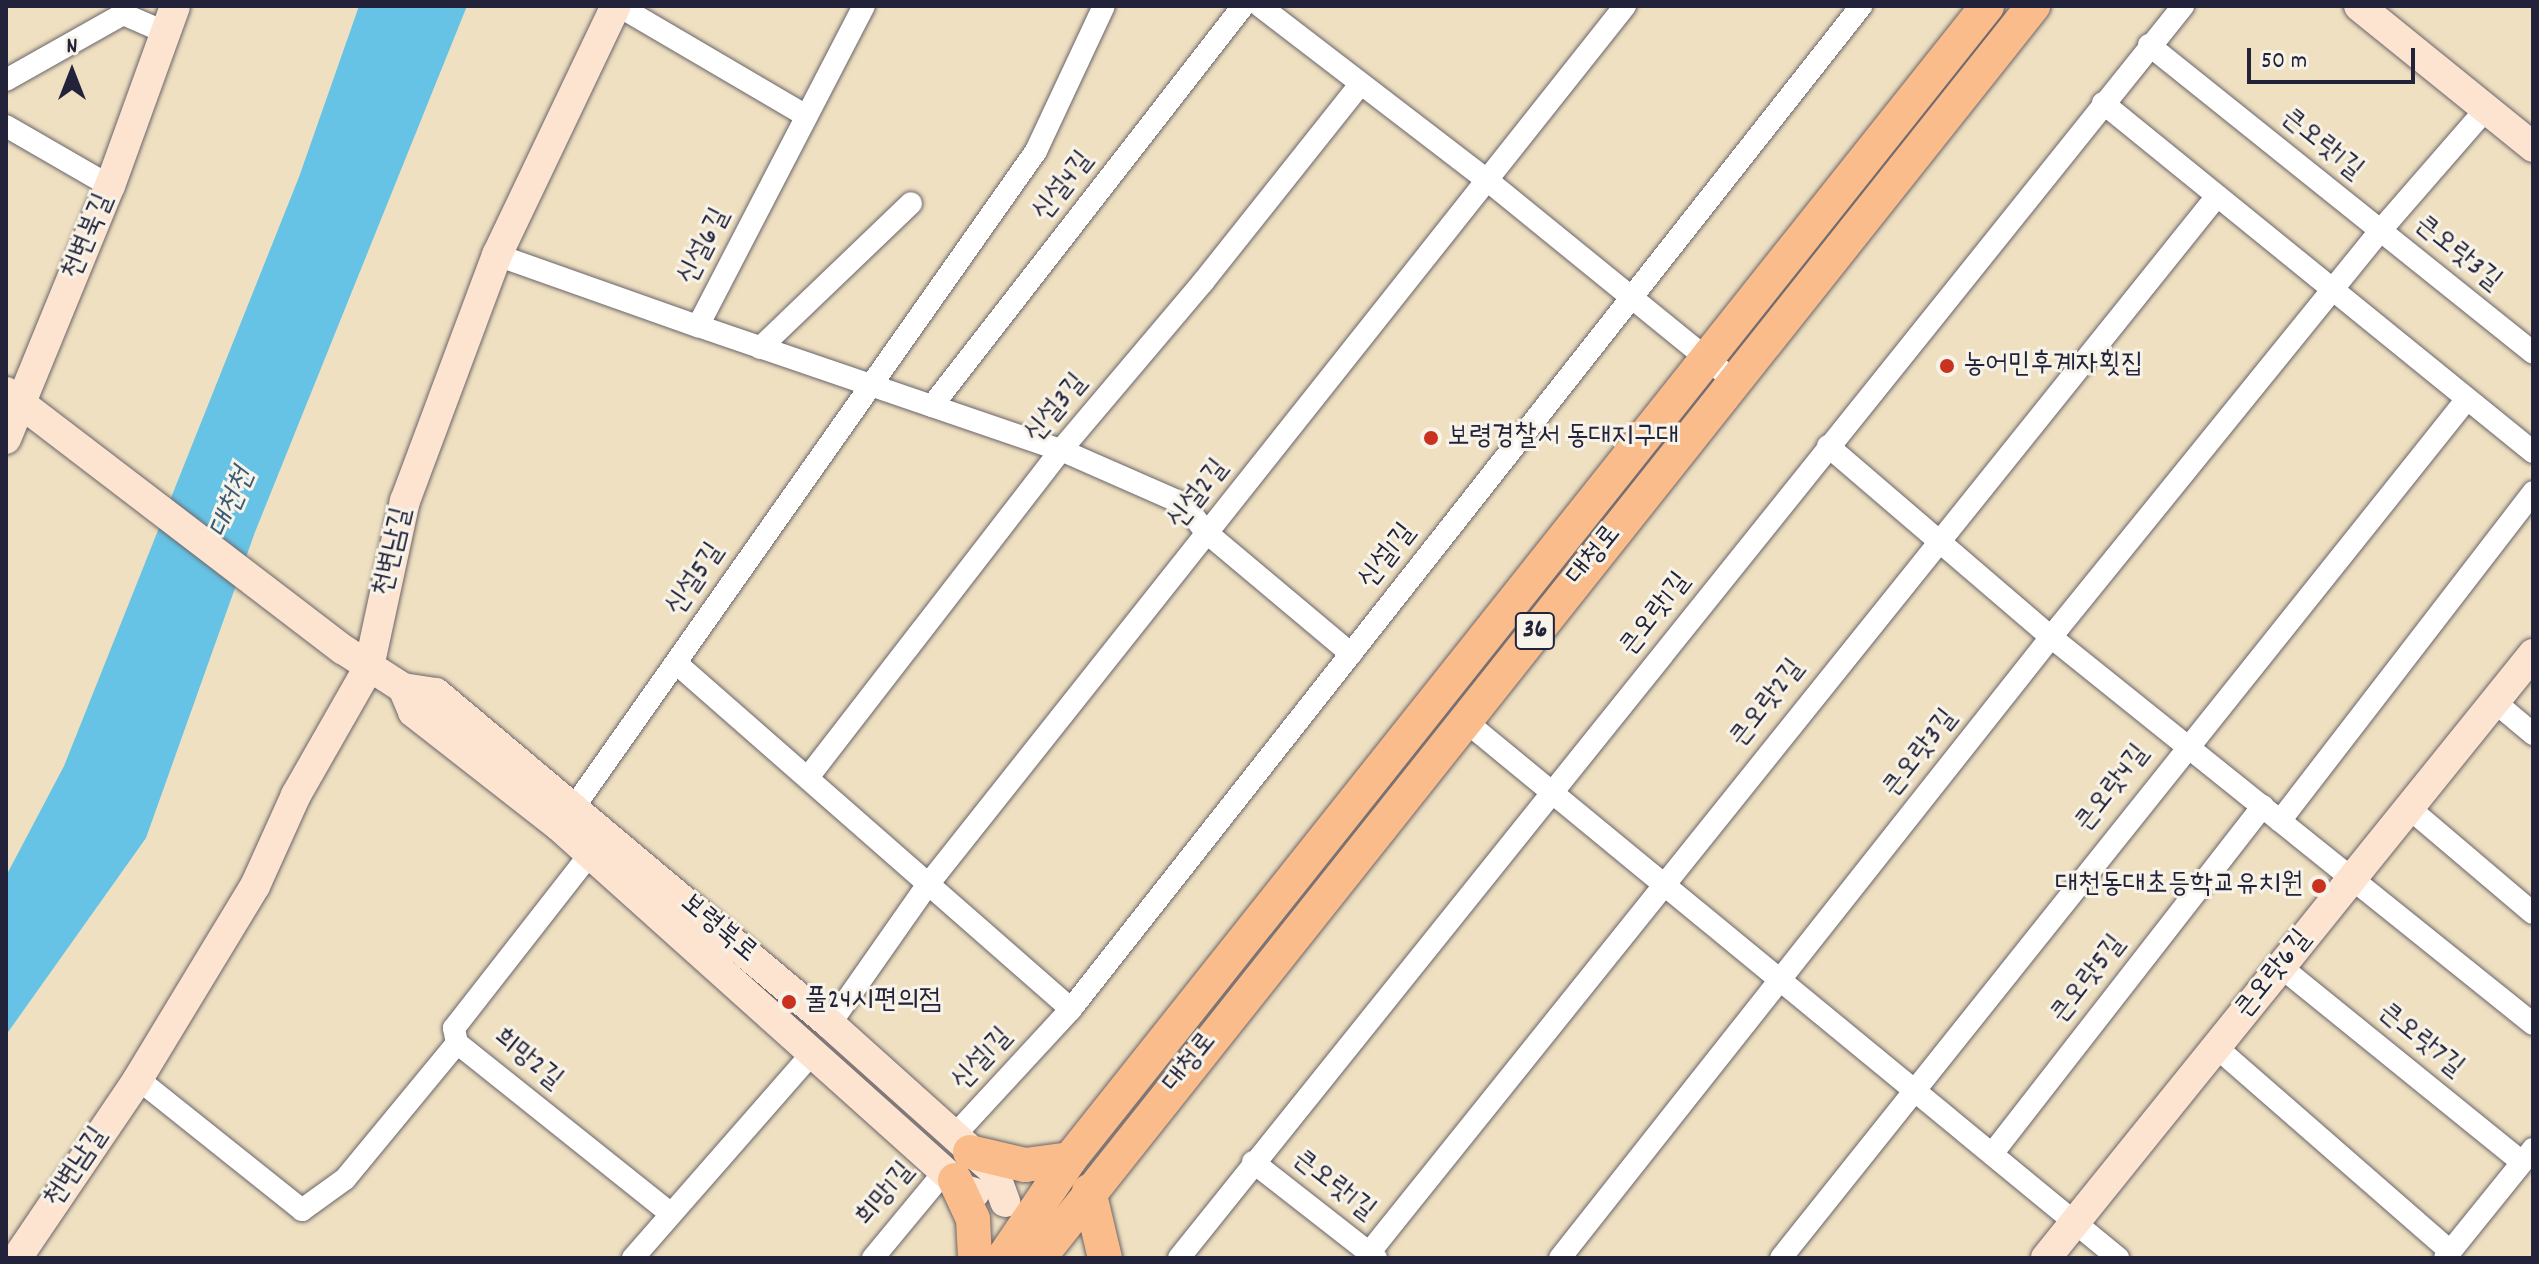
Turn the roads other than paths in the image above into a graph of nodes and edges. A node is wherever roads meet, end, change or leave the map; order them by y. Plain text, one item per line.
1 (618, 6) edge
2 (864, 6) edge
3 (1104, 6) edge
4 (1243, 6) edge
5 (1260, 6) edge
6 (1861, 6) edge
7 (1987, 6) edge
8 (2033, 6) edge
9 (2183, 6) edge
10 (2359, 6) edge
11 (1623, 7) edge
12 (172, 20) edge
13 (2149, 45) junction
14 (6, 80) edge
15 (1359, 86) junction
16 (2103, 103) junction
17 (2485, 110) junction
18 (805, 115) junction
19 (6, 126) edge
20 (2533, 147) edge
21 (1487, 180) junction
22 (110, 186) junction
23 (2217, 196) junction
24 (911, 203) dead end
25 (2380, 231) junction
26 (497, 255) junction
27 (2333, 290) junction
28 (1628, 300) junction
29 (698, 326) junction
30 (760, 348) junction
31 (2533, 353) edge
32 (1706, 359) junction
33 (1734, 381) junction
34 (868, 387) junction
35 (13, 397) edge
36 (2467, 399) junction
37 (932, 406) junction
38 (6, 439) edge
39 (1828, 446) junction
40 (1061, 450) junction
41 (2533, 452) edge
42 (2533, 492) edge
43 (1207, 533) junction
44 (1935, 542) junction
45 (2051, 637) junction
46 (1351, 654) junction
47 (2533, 654) edge
48 (357, 659) junction
49 (676, 663) junction
50 (403, 688) junction
51 (2495, 702) junction
52 (1464, 720) junction
53 (2533, 734) edge
54 (2187, 745) junction
55 (809, 776) junction
56 (1554, 794) junction
57 (574, 807) junction
58 (2409, 808) junction
59 (2271, 813) junction
60 (590, 854) junction
61 (2353, 878) junction
62 (1664, 884) junction
63 (926, 887) junction
64 (2533, 913) edge
65 (2281, 967) junction
66 (1781, 981) junction
67 (1071, 1009) junction
68 (830, 1024) junction
69 (2533, 1024) edge
70 (457, 1043) junction
71 (2216, 1047) junction
72 (814, 1051) junction
73 (138, 1079) junction
74 (1914, 1091) junction
75 (1992, 1154) junction
76 (2528, 1156) edge
77 (1070, 1159) junction
78 (956, 1160) junction
79 (1253, 1162) junction
80 (1089, 1191) junction
81 (669, 1212) junction
82 (2074, 1222) junction
83 (1037, 1237) edge
84 (1373, 1255) edge
85 (2447, 1255) edge
86 (17, 1258) edge
87 (633, 1258) edge
88 (873, 1258) edge
89 (975, 1258) edge
90 (1003, 1258) edge
91 (1105, 1258) edge
92 (1179, 1258) edge
93 (1560, 1258) edge
94 (1781, 1258) edge
95 (2046, 1258) edge
96 (2118, 1258) edge

1 - 18 street
1 - 26 street, 천변남길
2 - 18 street, 신설6길
3 - 34 street, 신설5길
4 - 37 street, 신설4길
5 - 15 street
6 - 28 street, 신설1길
7 - 32 main road, 대청로 / 36
8 - 33 main road, 대청로 / 36
9 - 13 street, 큰오랏1길
10 - 17 street
11 - 21 street, 신설2길
12 - 14 street, 천변북길
12 - 22 street, 천변북길
13 - 16 street, 큰오랏1길
13 - 25 street, 큰오랏1길
15 - 21 street
15 - 40 street, 신설3길
16 - 23 street
16 - 39 street, 큰오랏1길
17 - 20 street
17 - 25 street, 큰오랏3길
18 - 29 street, 신설6길
19 - 22 street
21 - 28 street
21 - 43 street, 신설2길
22 - 35 street, 천변북길
23 - 27 street
23 - 44 street, 큰오랏2길
24 - 30 street
25 - 27 street, 큰오랏3길
25 - 31 street, 큰오랏3길
26 - 29 street, 신설6길
26 - 48 street, 천변남길
27 - 36 street
27 - 45 street, 큰오랏3길
28 - 32 street
28 - 46 street, 신설1길
29 - 30 street
30 - 34 street
32 - 33 street
32 - 77 main road, 대청로 / 36
33 - 52 main road, 대청로 / 36
34 - 37 street
34 - 49 street, 신설5길
35 - 38 street, 천변북길
35 - 48 street, 보령북로
36 - 41 street
36 - 54 street, 큰오랏4길
37 - 40 street
39 - 44 street
39 - 56 street, 큰오랏1길
40 - 43 street
40 - 55 street, 신설3길
42 - 59 street, 큰오랏5길
43 - 46 street
43 - 63 street, 신설2길
44 - 45 street
44 - 62 street, 큰오랏2길
45 - 54 street
45 - 66 street, 큰오랏3길
46 - 67 street, 신설1길
47 - 51 street, 큰오랏6길
48 - 50 street, 보령북로
48 - 73 street, 천변남길
49 - 55 street
49 - 57 street, 신설5길
50 - 57 street, 보령북로
50 - 60 street, 보령북로
51 - 53 street
51 - 58 street, 큰오랏6길
52 - 56 street
52 - 80 main road, 대청로 / 36
54 - 59 street
54 - 74 street, 큰오랏4길
55 - 63 street
56 - 62 street
56 - 79 street, 큰오랏1길
57 - 68 street, 보령북로
58 - 61 street, 큰오랏6길
58 - 64 street
59 - 61 street
59 - 75 street, 큰오랏5길
60 - 70 street, 희망2길
60 - 72 street, 보령북로
61 - 65 street, 큰오랏6길
61 - 69 street
62 - 66 street
62 - 84 street, 큰오랏2길
63 - 67 street
63 - 68 street, 신설2길
65 - 71 street, 큰오랏6길
65 - 76 street, 큰오랏7길
66 - 74 street
66 - 93 street, 큰오랏3길
67 - 78 street, 신설1길
68 - 78 street, 보령북로
70 - 73 street
70 - 81 street, 희망2길
71 - 82 street, 큰오랏6길
71 - 85 street, 큰오랏7길
72 - 78 street, 보령북로
72 - 81 street
73 - 86 street, 천변남길
74 - 75 street
74 - 94 street, 큰오랏4길
75 - 82 street
76 - 85 street, 큰오랏7길
77 - 78 main road
77 - 83 main road, 대청로 / 36
78 - 83 street, 보령북로
78 - 88 street, 희망1길
78 - 89 main road
79 - 84 street, 큰오랏1길
79 - 92 street, 큰오랏1길
80 - 83 main road, 대청로 / 36
80 - 91 main road
81 - 87 street
82 - 95 street, 큰오랏6길
82 - 96 street
83 - 90 main road, 대청로 / 36

